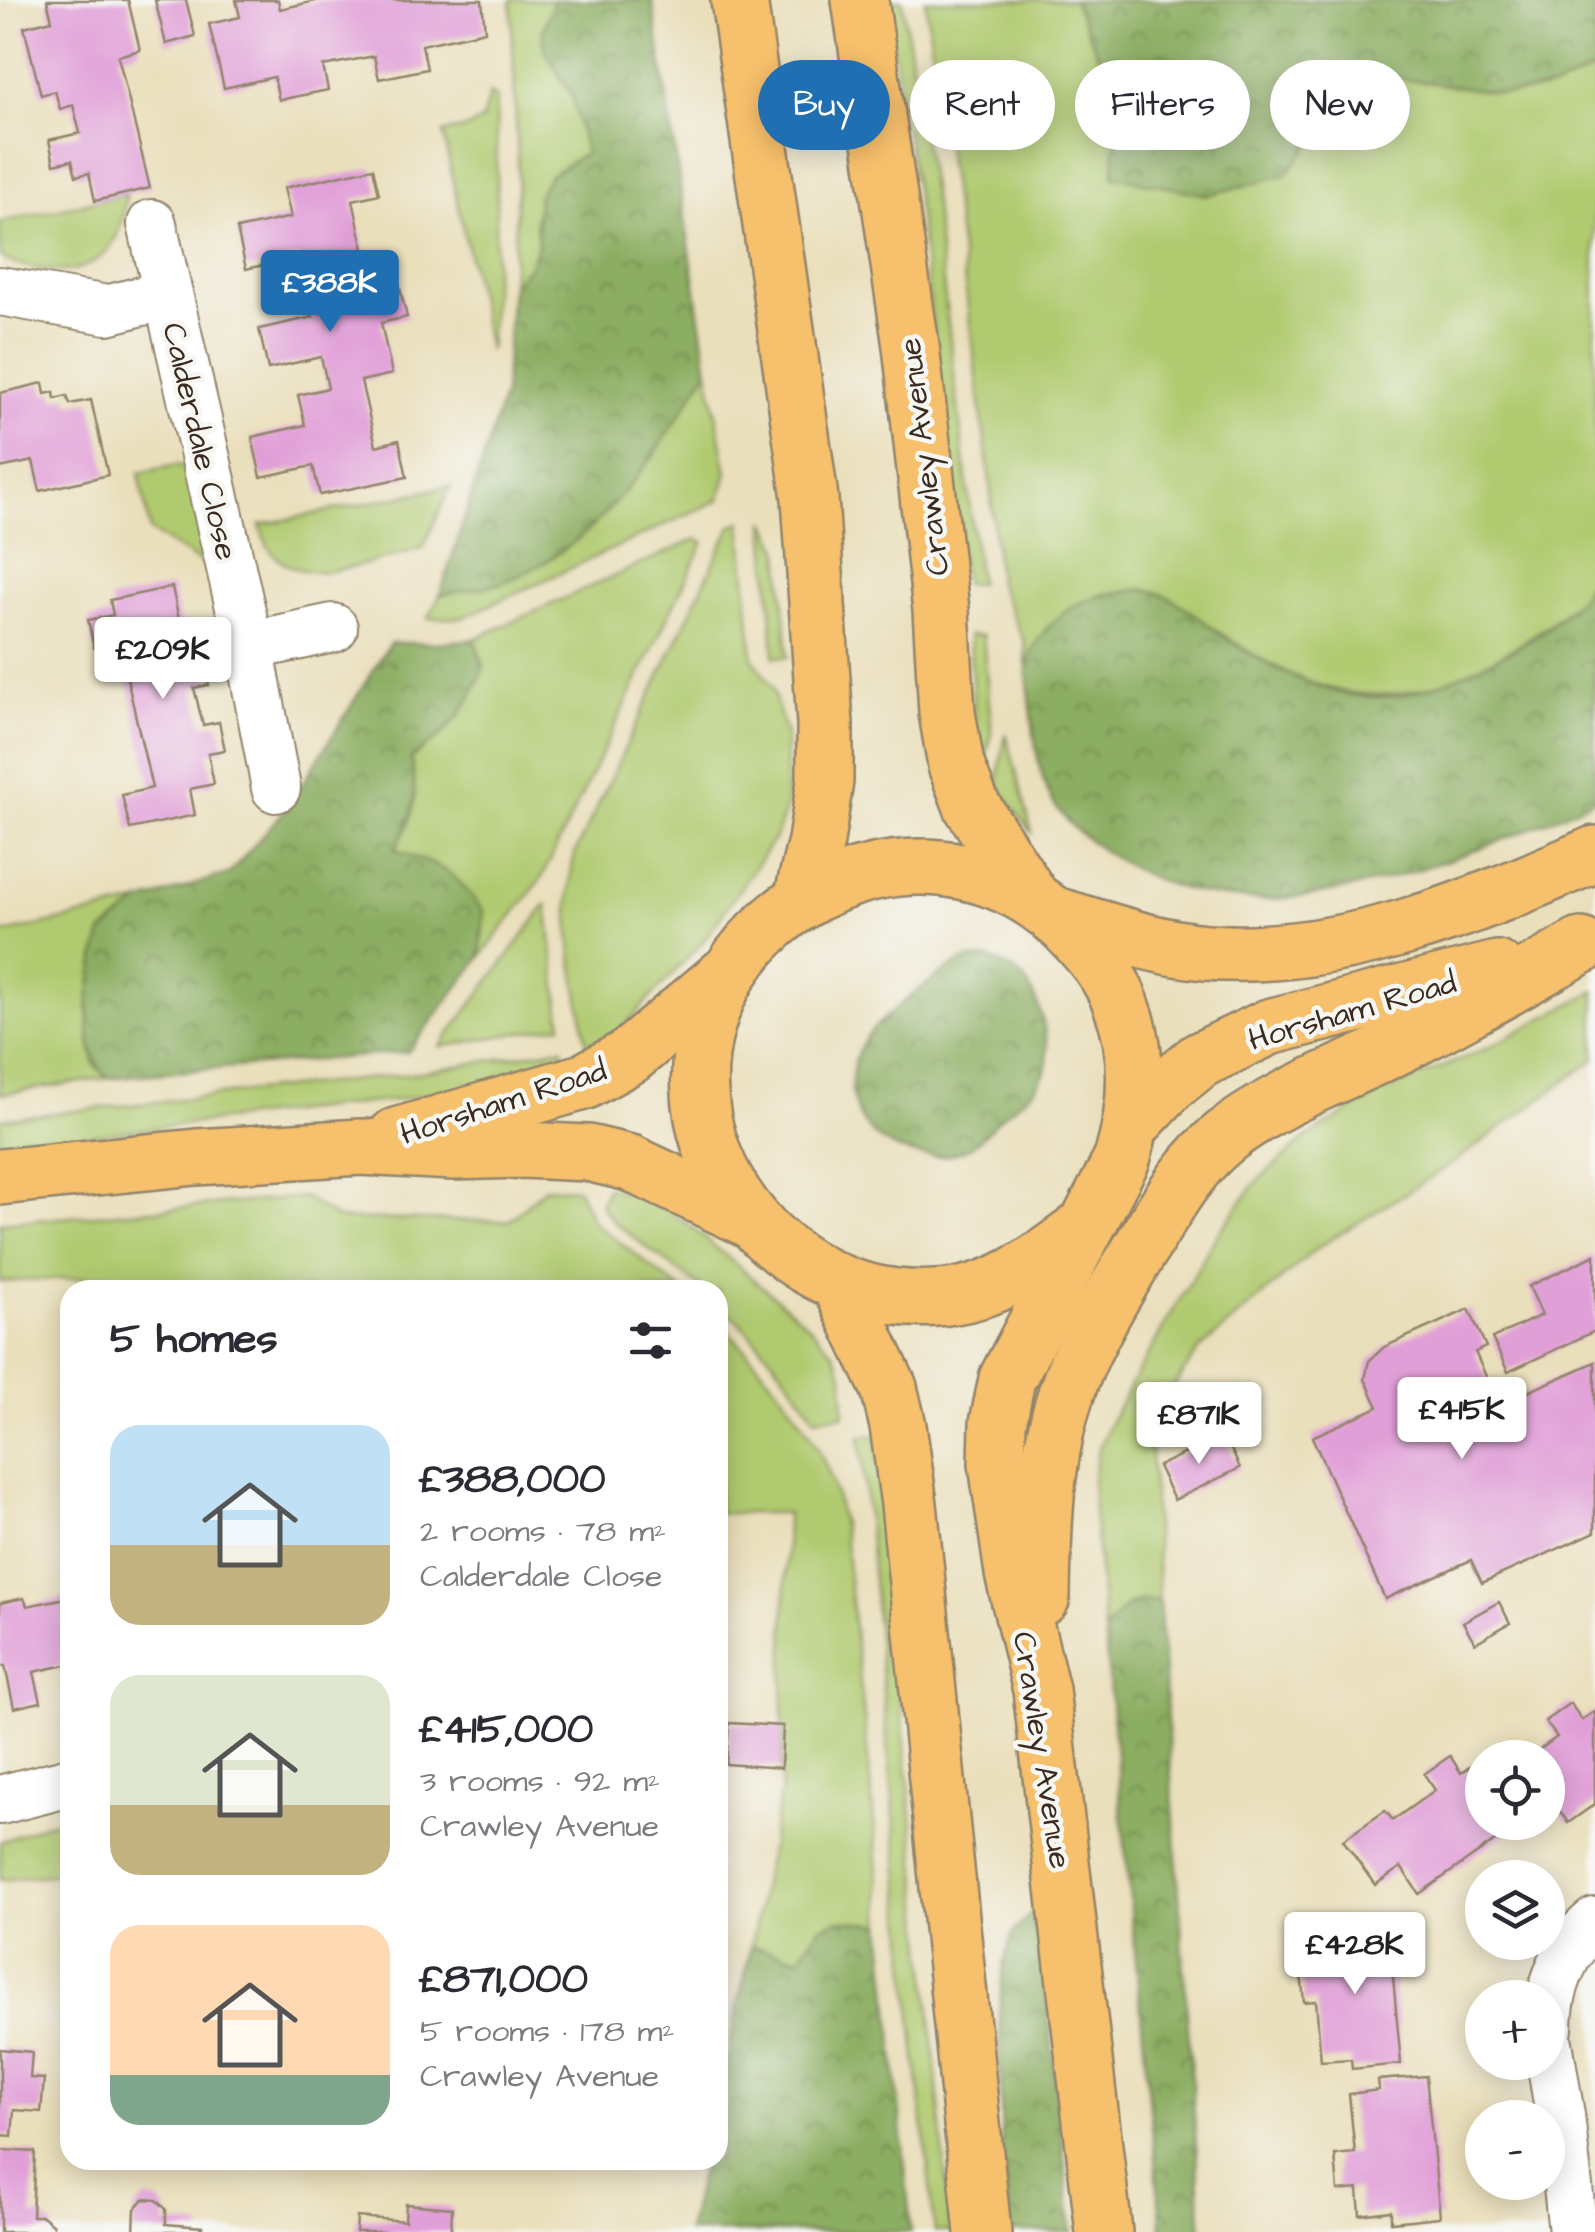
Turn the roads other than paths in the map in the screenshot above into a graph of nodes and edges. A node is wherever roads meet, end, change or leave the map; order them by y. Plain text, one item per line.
1 (740, 0) edge
2 (860, 0) edge
3 (152, 224) dead end
4 (0, 292) edge
5 (168, 294) junction
6 (333, 628) dead end
7 (249, 646) junction
8 (276, 788) dead end
9 (1595, 854) edge
10 (802, 899) junction
11 (1044, 906) junction
12 (1588, 942) edge
13 (732, 970) junction
14 (1132, 1124) junction
15 (361, 1147) junction
16 (0, 1177) edge
17 (749, 1219) junction
18 (1084, 1228) junction
19 (841, 1286) junction
20 (1041, 1690) junction
21 (60, 1785) edge
22 (0, 1800) edge
23 (1595, 1922) edge
24 (1556, 1980) edge
25 (1554, 2080) edge
26 (983, 2232) edge
27 (1104, 2232) edge
28 (1573, 2232) edge

1 - 10 main road
2 - 11 main road, Crawley Avenue
3 - 5 street, Calderdale Close
4 - 5 street, Calderdale Close
5 - 7 street, Calderdale Close
6 - 7 street
7 - 8 street, Calderdale Close
9 - 11 main road, Horsham Road
10 - 11 main road, Horsham Road
10 - 13 main road, Horsham Road
11 - 14 main road, Crawley Avenue
12 - 14 main road, Horsham Road
12 - 20 main road
13 - 15 main road, Horsham Road
13 - 17 main road
14 - 18 main road, Crawley Avenue
15 - 16 main road, Horsham Road
15 - 17 main road, Horsham Road
17 - 19 main road
18 - 19 main road
18 - 20 main road, Crawley Avenue
19 - 26 main road
20 - 27 main road, Crawley Avenue
21 - 22 street
23 - 24 street
25 - 28 street

